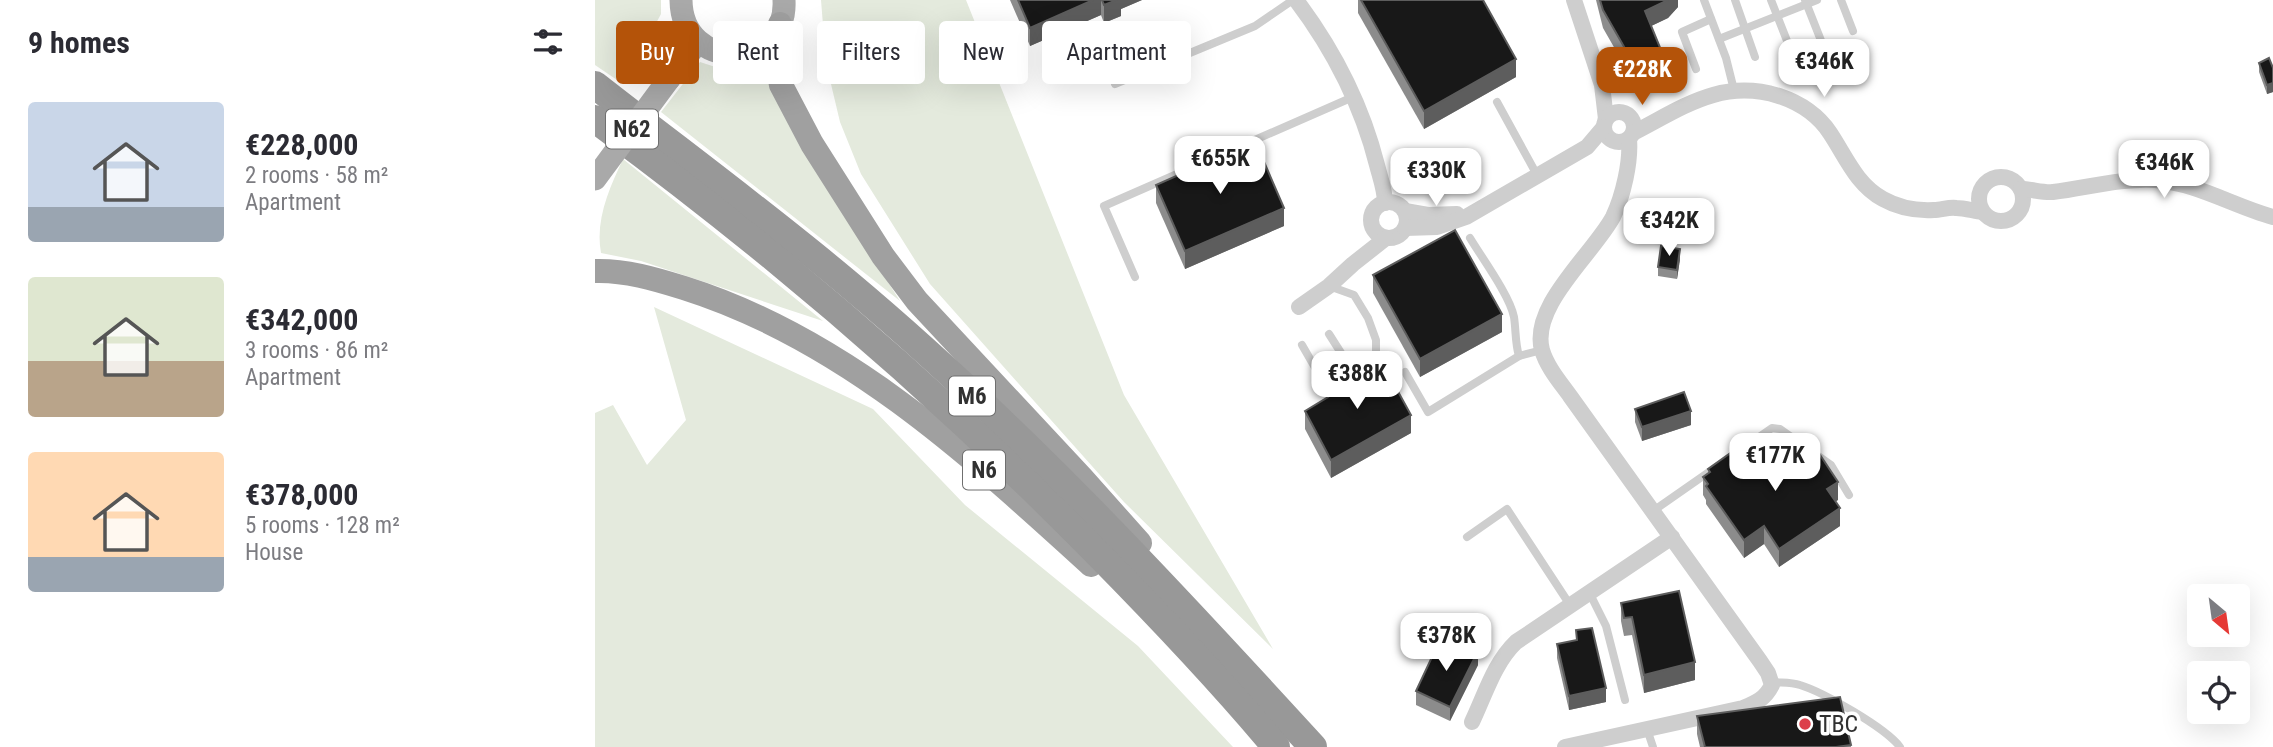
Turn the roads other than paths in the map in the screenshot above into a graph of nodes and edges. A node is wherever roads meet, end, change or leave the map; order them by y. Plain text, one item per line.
1 (681, 0) edge
2 (1295, 0) edge
3 (1574, 0) edge
4 (1704, 0) edge
5 (1735, 0) edge
6 (1771, 0) edge
7 (1817, 0) edge
8 (1841, 0) edge
9 (1806, 2) edge
10 (782, 12) edge
11 (1778, 15) junction
12 (1711, 19) junction
13 (684, 21) edge
14 (1745, 29) junction
15 (1853, 31) dead end
16 (1719, 39) junction
17 (699, 42) edge
18 (1822, 43) dead end
19 (1191, 53) edge
20 (1793, 56) dead end
21 (1755, 57) dead end
22 (1696, 69) dead end
23 (665, 84) edge
24 (595, 85) edge
25 (1734, 90) junction
26 (1353, 97) junction
27 (1497, 103) dead end
28 (595, 119) edge
29 (1619, 129) junction
30 (1537, 176) junction
31 (595, 179) edge
32 (2021, 189) junction
33 (1980, 192) junction
34 (2049, 192) junction
35 (1385, 202) junction
36 (1957, 207) junction
37 (2022, 207) junction
38 (1982, 212) junction
39 (2273, 217) edge
40 (1405, 220) junction
41 (1372, 227) junction
42 (1386, 238) junction
43 (1470, 238) dead end
44 (1353, 264) junction
45 (595, 271) edge
46 (1135, 277) dead end
47 (1329, 286) junction
48 (1299, 307) dead end
49 (1329, 334) dead end
50 (1301, 345) dead end
51 (1542, 350) junction
52 (1519, 356) junction
53 (1350, 367) junction
54 (1405, 372) dead end
55 (1849, 495) dead end
56 (1653, 512) junction
57 (1467, 537) dead end
58 (1672, 537) junction
59 (1589, 592) junction
60 (1570, 605) junction
61 (1772, 682) junction
62 (1625, 700) dead end
63 (1472, 722) dead end
64 (1647, 729) junction
65 (1274, 747) edge
66 (1314, 747) edge
67 (1565, 747) edge
68 (1653, 747) edge
69 (1899, 747) edge

1 - 13 main road
2 - 19 lane
2 - 26 street
3 - 29 street
4 - 12 lane
5 - 14 lane
6 - 11 lane
7 - 9 lane
8 - 15 lane
9 - 11 lane
9 - 18 lane
10 - 17 main road
10 - 66 highway
11 - 14 lane
11 - 20 lane
12 - 16 lane
12 - 22 lane
14 - 16 lane
14 - 21 lane
16 - 25 lane
23 - 31 main road, N62, bridge
24 - 66 highway, M6
25 - 29 street
25 - 36 street
26 - 35 street
26 - 46 lane
27 - 30 lane
28 - 65 highway, M6
29 - 30 street
29 - 51 street
30 - 40 street
32 - 33 street
32 - 34 street
32 - 37 street
33 - 36 street
33 - 38 street
34 - 37 street
34 - 39 street
35 - 40 street
35 - 41 street
36 - 38 street
37 - 38 street
40 - 42 street
41 - 42 street
41 - 44 street
42 - 44 street
43 - 52 lane
44 - 47 street
45 - 65 highway, N6
47 - 48 street
47 - 53 lane
49 - 53 lane
50 - 53 lane
51 - 52 lane
51 - 56 street
52 - 54 lane
55 - 56 lane
56 - 58 street
57 - 60 lane
58 - 59 street
58 - 61 street
59 - 60 street
59 - 62 lane
60 - 63 street
61 - 64 street
61 - 69 lane
64 - 67 street
64 - 68 lane

